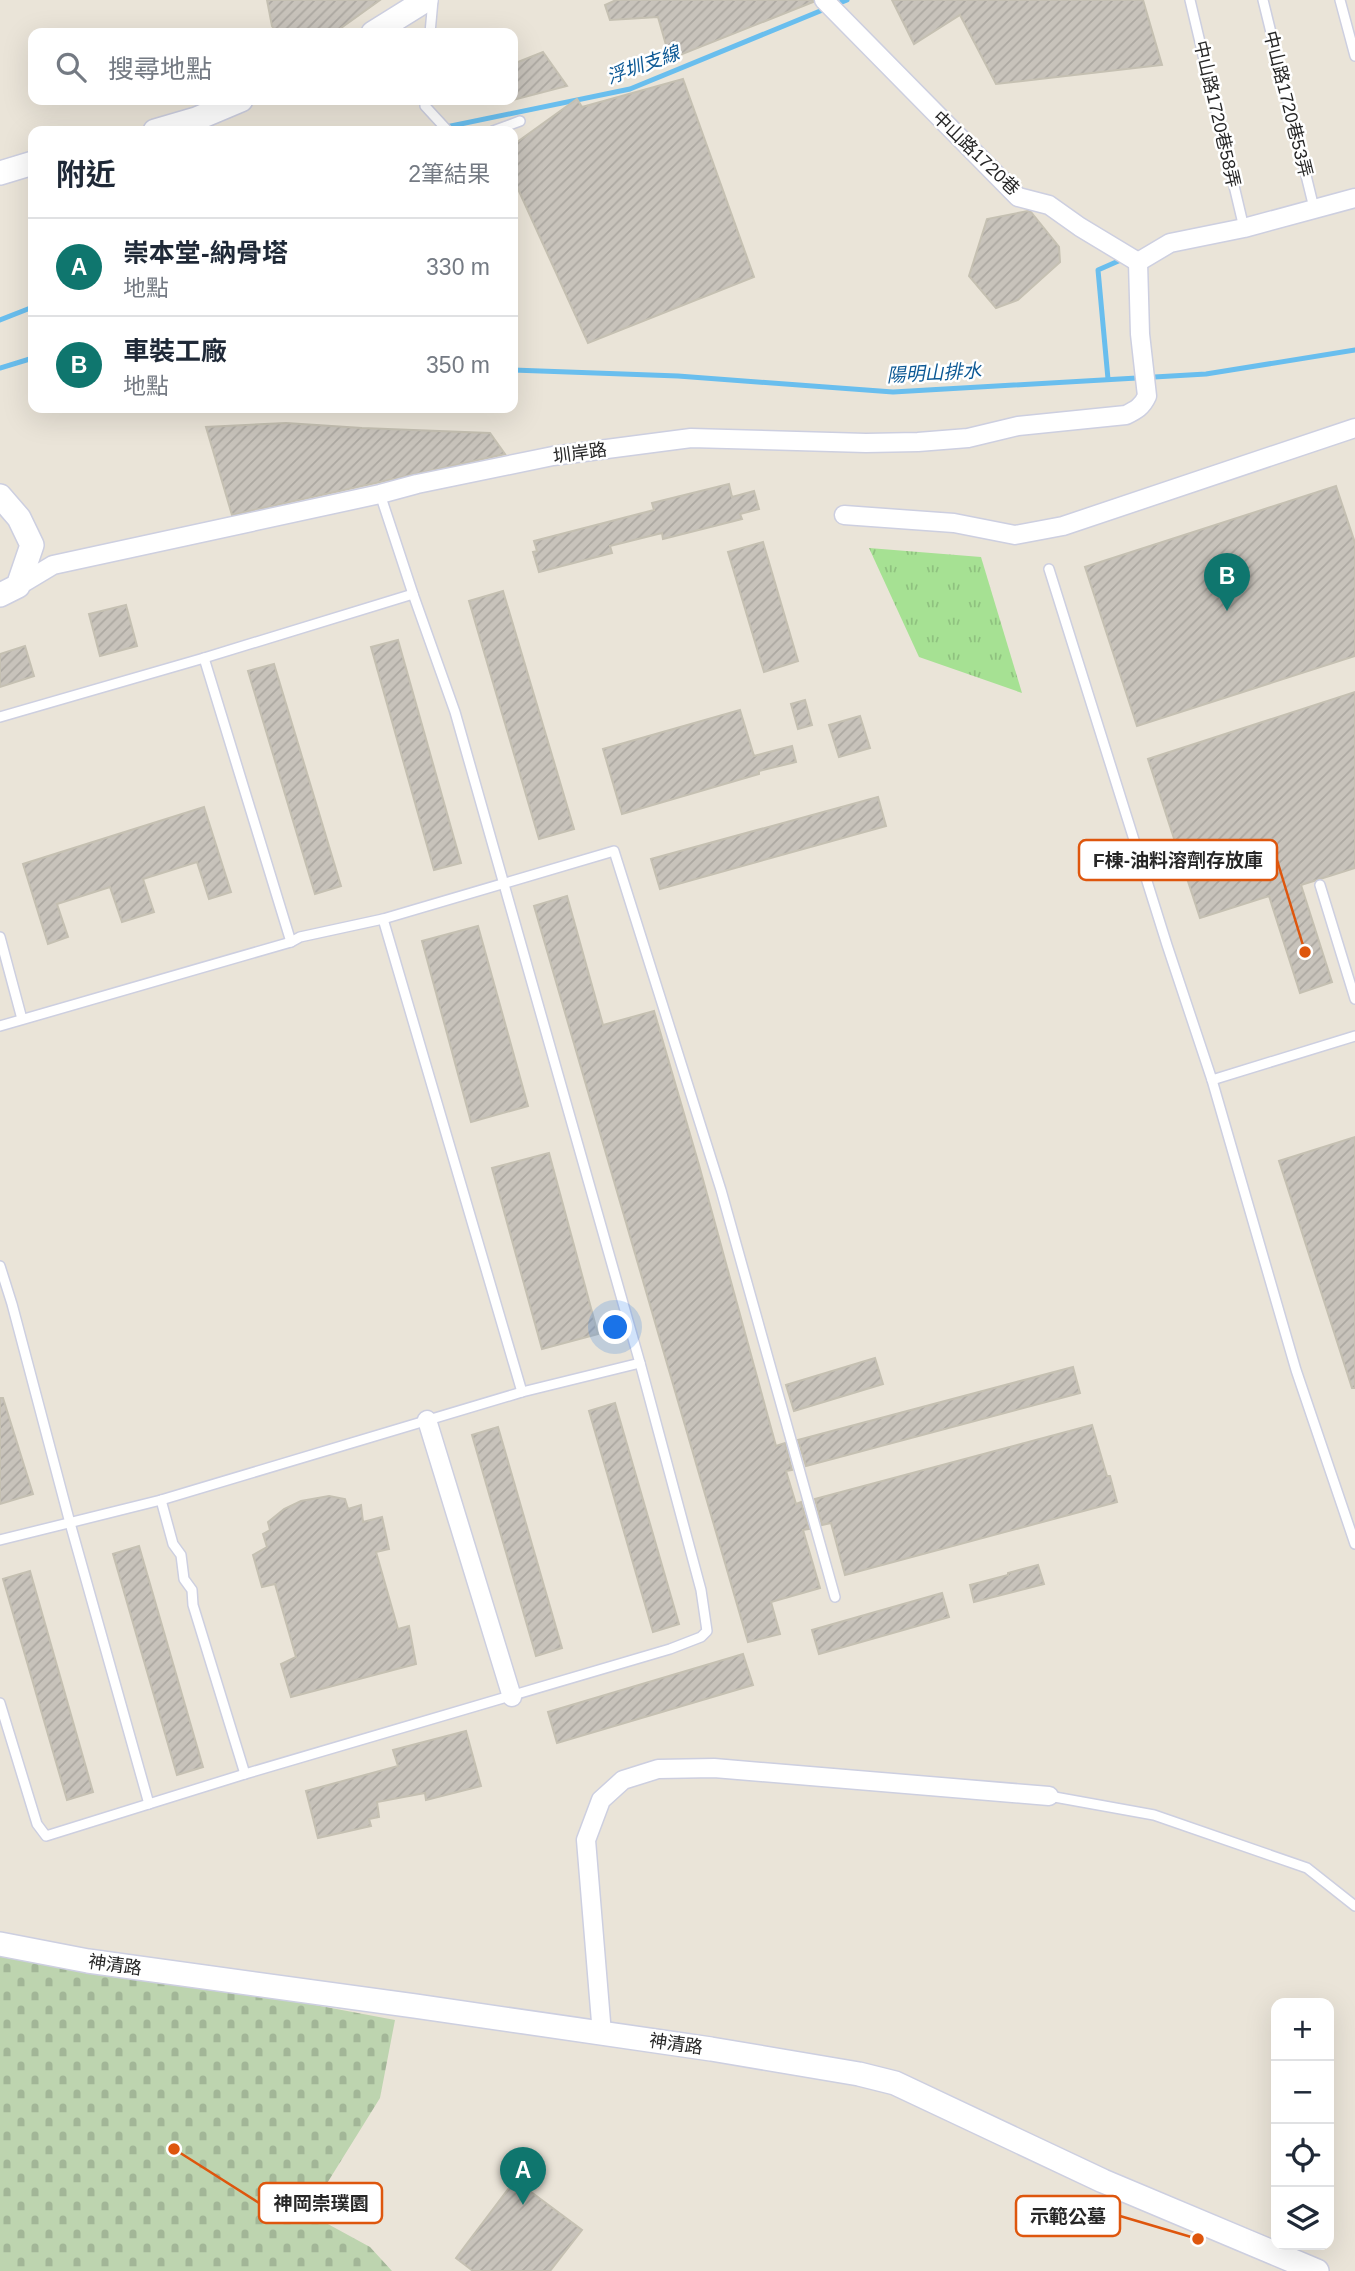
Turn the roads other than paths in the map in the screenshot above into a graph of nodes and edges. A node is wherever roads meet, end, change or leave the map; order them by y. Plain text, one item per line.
1 (426, 0) edge
2 (433, 0) edge
3 (824, 0) edge
4 (1190, 0) edge
5 (1262, 0) edge
6 (1340, 0) edge
7 (381, 28) edge
8 (430, 28) edge
9 (1355, 56) edge
10 (228, 105) edge
11 (425, 105) edge
12 (520, 121) dead end
13 (171, 126) edge
14 (444, 126) edge
15 (506, 126) edge
16 (28, 165) edge
17 (0, 173) edge
18 (1355, 198) edge
19 (1314, 208) junction
20 (1244, 228) junction
21 (1138, 262) junction
22 (1355, 428) edge
23 (380, 494) junction
24 (0, 496) edge
25 (844, 515) dead end
26 (1049, 569) dead end
27 (9, 590) edge
28 (413, 594) junction
29 (204, 658) junction
30 (0, 717) edge
31 (503, 883) junction
32 (1320, 885) dead end
33 (383, 919) junction
34 (0, 937) edge
35 (291, 943) junction
36 (1355, 999) edge
37 (22, 1019) junction
38 (0, 1026) edge
39 (1355, 1036) edge
40 (1212, 1080) junction
41 (0, 1266) edge
42 (640, 1363) junction
43 (522, 1392) junction
44 (427, 1420) junction
45 (161, 1500) junction
46 (70, 1523) junction
47 (0, 1539) edge
48 (1355, 1544) edge
49 (835, 1597) dead end
50 (512, 1697) junction
51 (0, 1703) edge
52 (245, 1773) junction
53 (1049, 1796) joint
54 (149, 1804) junction
55 (1355, 1906) edge
56 (0, 1944) edge
57 (602, 2034) junction
58 (1317, 2271) edge

1 - 7 street
2 - 8 lane
3 - 21 street, 中山路1720巷
4 - 20 lane, 中山路1720巷58弄
5 - 19 lane, 中山路1720巷53弄
6 - 9 lane
10 - 13 street
11 - 14 lane
12 - 15 lane
16 - 17 street
18 - 19 street
19 - 20 street
20 - 21 street
21 - 23 street, 圳岸路
22 - 25 street
23 - 27 street, 圳岸路
23 - 28 lane
24 - 27 street
26 - 40 lane
28 - 29 lane
28 - 31 lane
29 - 30 lane
29 - 35 lane
31 - 33 lane
31 - 42 lane
31 - 49 lane
32 - 36 lane
33 - 35 lane
33 - 43 lane
34 - 37 lane
35 - 37 lane
37 - 38 lane
39 - 40 lane
40 - 48 lane
41 - 46 lane
42 - 43 lane
42 - 50 lane
43 - 44 lane
44 - 45 lane
44 - 50 street
45 - 46 lane
45 - 52 lane
46 - 47 lane
46 - 54 lane
50 - 52 lane
51 - 54 lane
52 - 54 lane
53 - 55 lane
53 - 57 street
56 - 57 street, 神清路
57 - 58 street, 神清路

